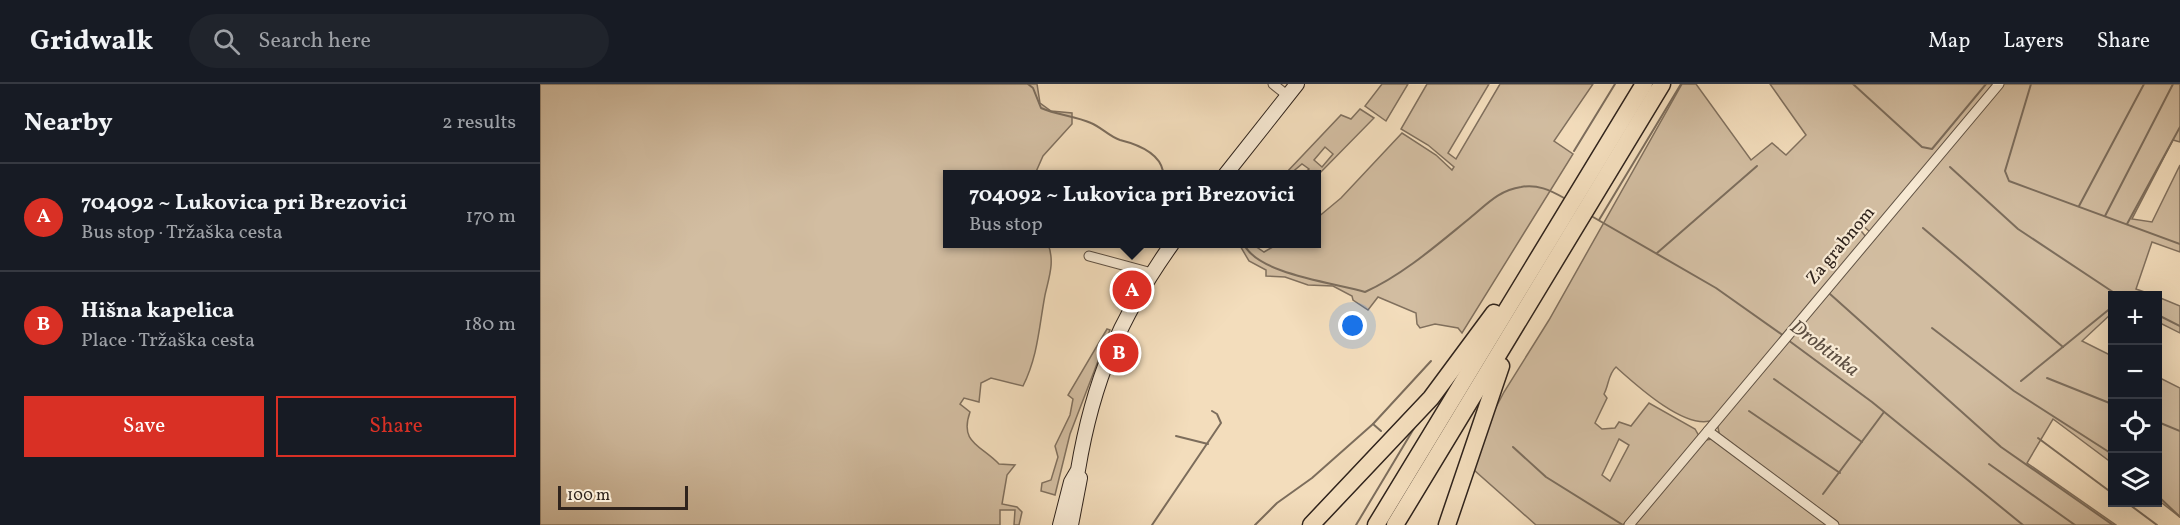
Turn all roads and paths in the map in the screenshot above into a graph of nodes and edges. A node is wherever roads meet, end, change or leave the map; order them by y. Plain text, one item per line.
1 (1273, 84) edge
2 (1297, 84) edge
3 (1644, 84) edge
4 (1662, 84) edge
5 (1999, 84) edge
6 (1288, 96) junction
7 (1228, 170) edge
8 (1556, 228) junction
9 (1169, 248) edge
10 (1089, 256) dead end
11 (1152, 273) junction
12 (1519, 320) junction
13 (1708, 430) junction
14 (1078, 470) junction
15 (1060, 525) edge
16 (1071, 525) edge
17 (1311, 525) edge
18 (1376, 525) edge
19 (1395, 525) edge
20 (1447, 525) edge
21 (1629, 525) edge
22 (1834, 525) edge

1 - 6 street
2 - 6 main road
3 - 8 highway
4 - 12 highway
5 - 13 street, Za grabnom
6 - 7 main road
8 - 17 highway
8 - 18 highway
9 - 11 main road
10 - 11 street
11 - 14 main road
12 - 19 highway
12 - 20 highway
13 - 21 street, Za grabnom
13 - 22 street
14 - 15 main road
14 - 16 main road

